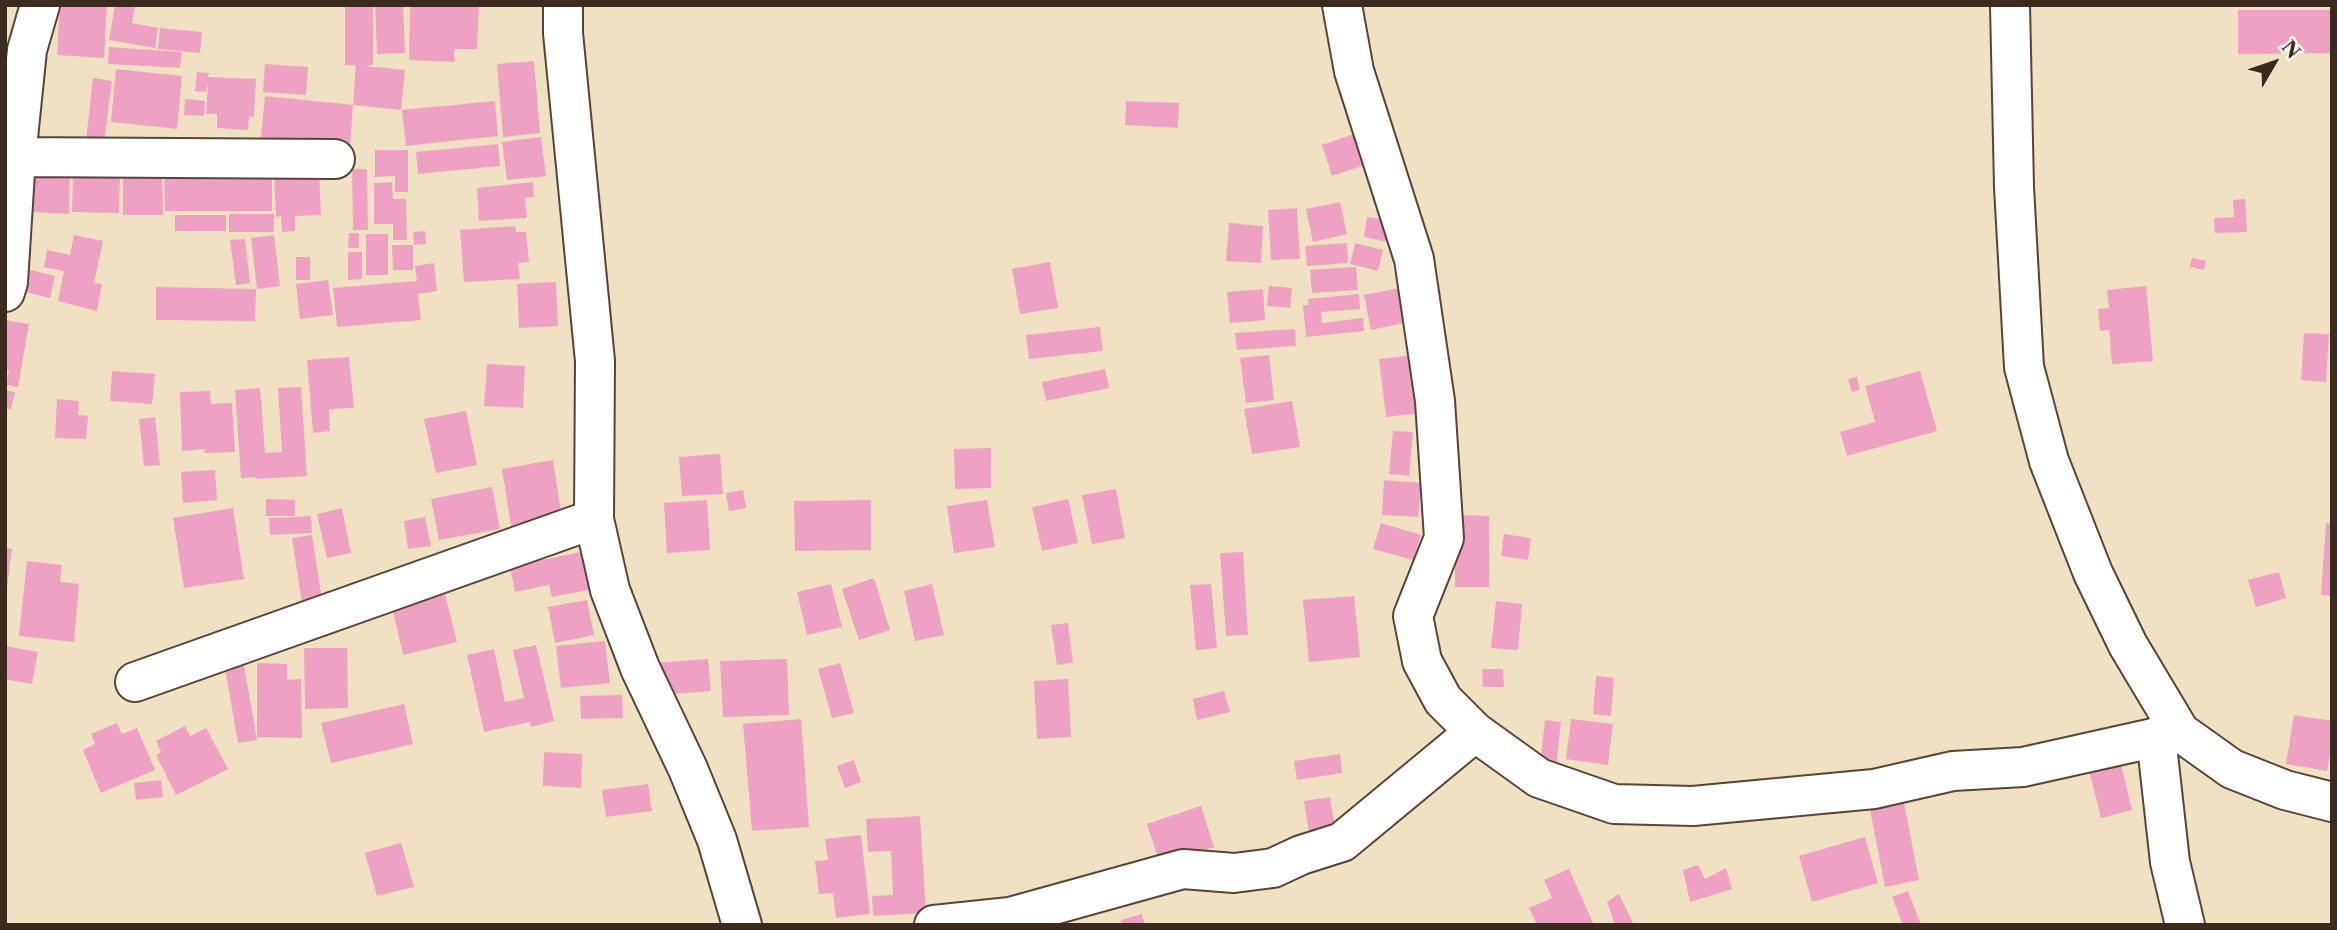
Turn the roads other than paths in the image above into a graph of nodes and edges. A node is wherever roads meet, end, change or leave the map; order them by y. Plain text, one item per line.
1 (40, 5) edge
2 (563, 5) edge
3 (1342, 5) edge
4 (2010, 5) edge
5 (16, 157) junction
6 (335, 159) dead end
7 (5, 292) edge
8 (594, 519) junction
9 (135, 682) dead end
10 (1475, 732) junction
11 (2168, 734) junction
12 (2332, 802) edge
13 (742, 925) edge
14 (934, 925) edge
15 (2185, 925) edge

1 - 5 street
2 - 8 street
3 - 10 street
4 - 11 street
5 - 6 street
5 - 7 street
8 - 9 street
8 - 13 street
10 - 11 street
10 - 14 street
11 - 12 street
11 - 15 street

